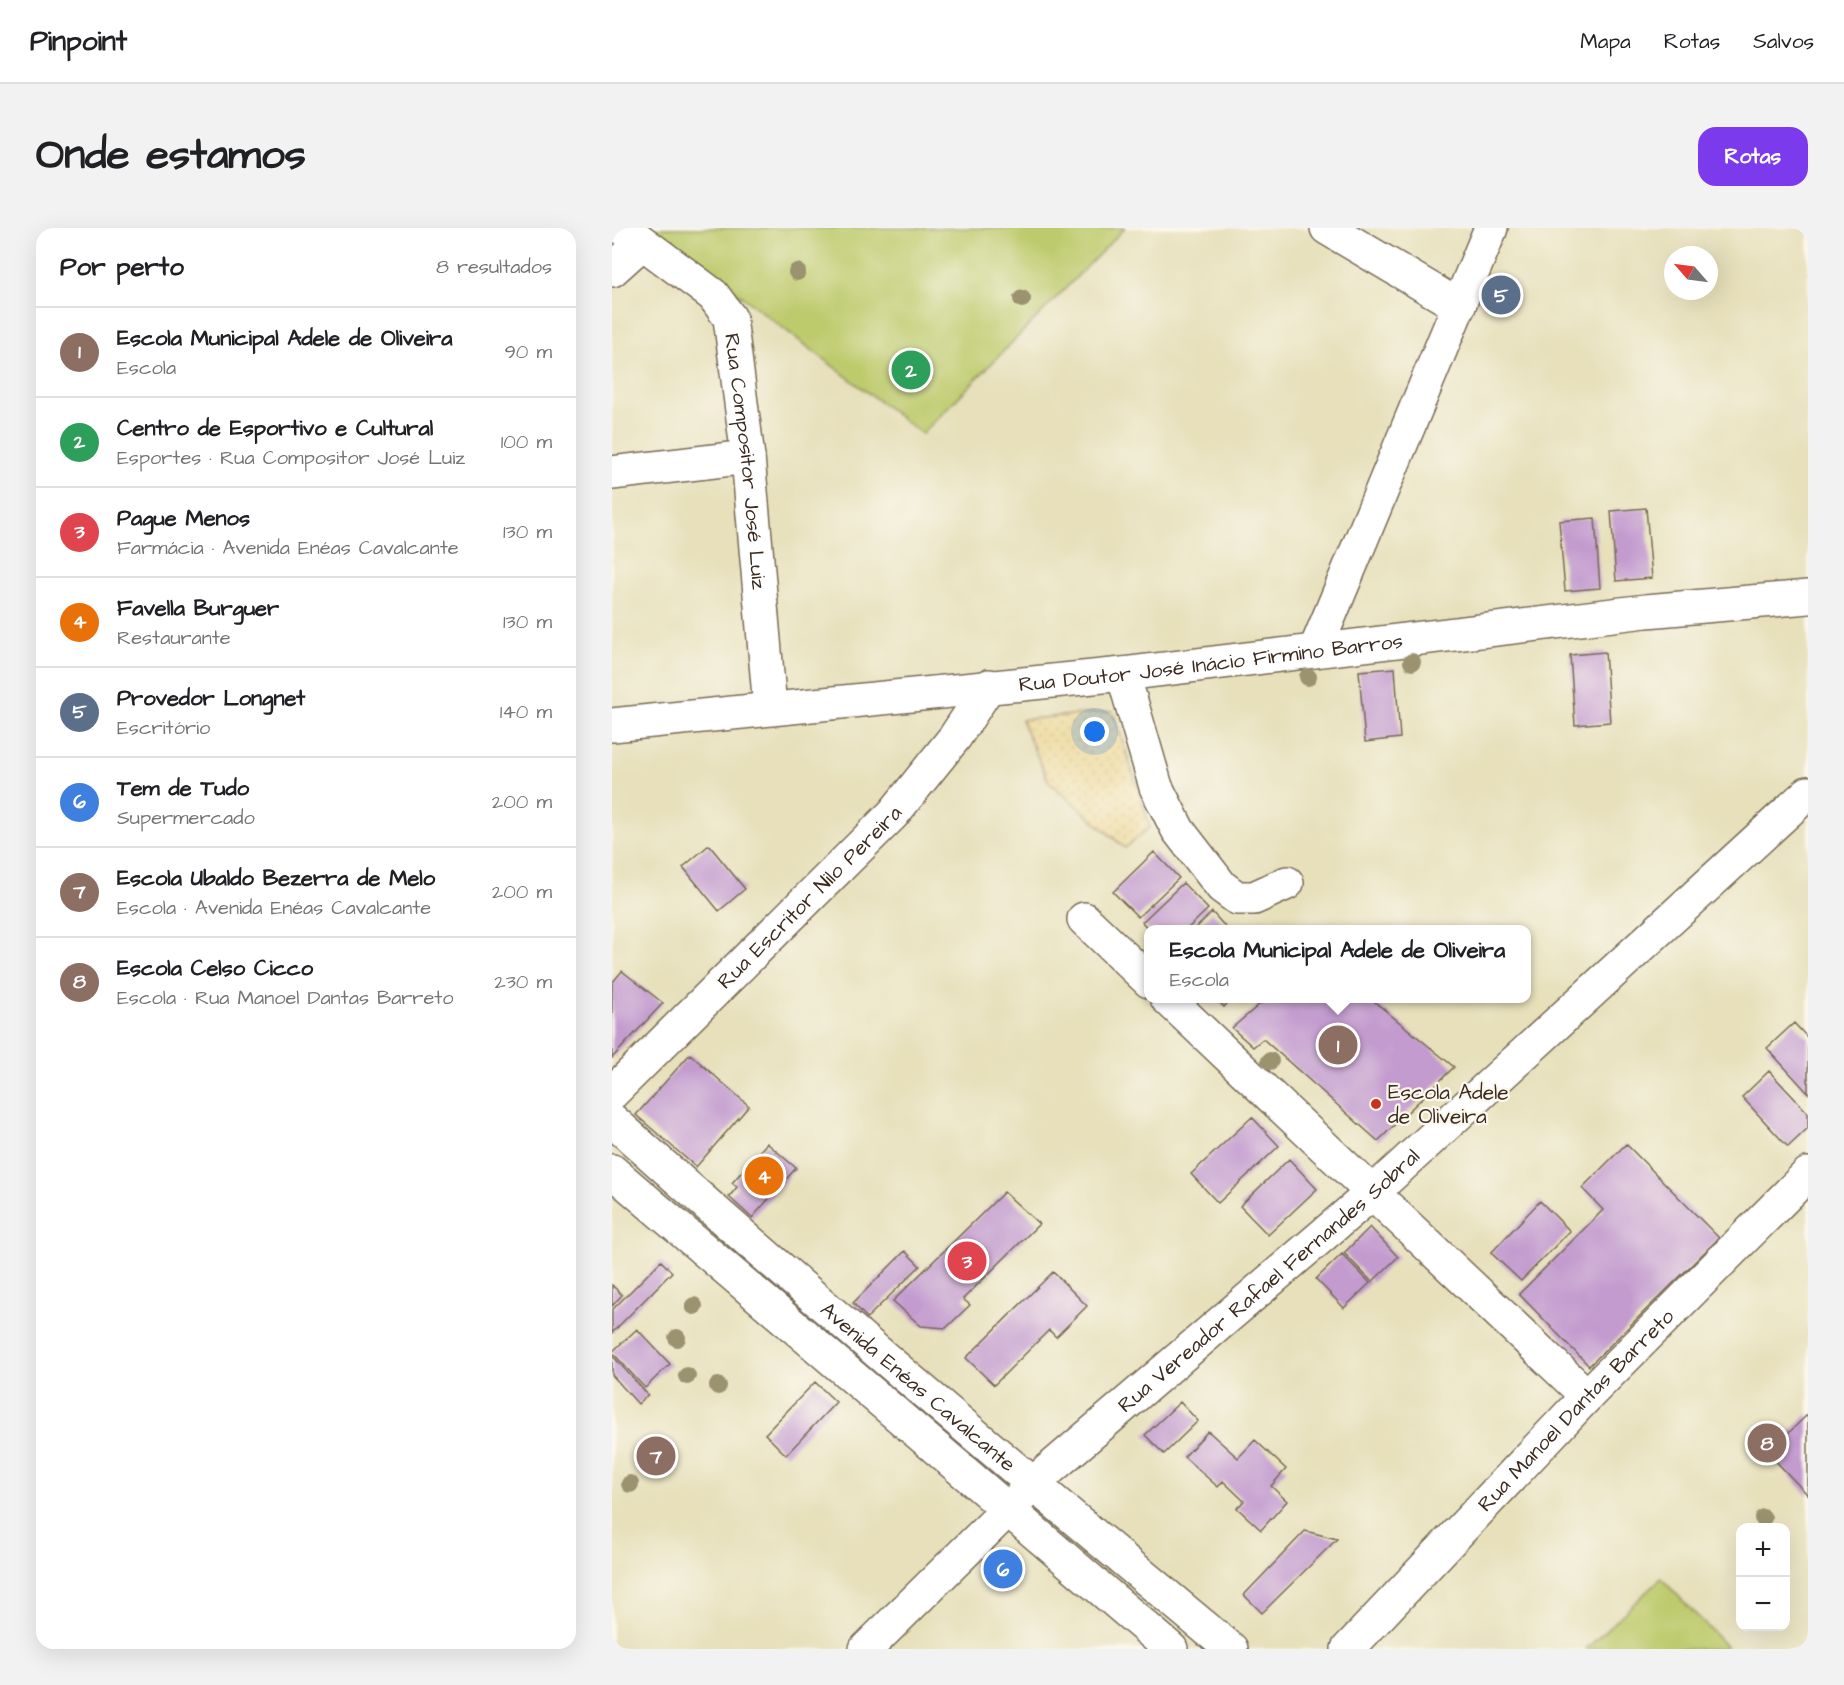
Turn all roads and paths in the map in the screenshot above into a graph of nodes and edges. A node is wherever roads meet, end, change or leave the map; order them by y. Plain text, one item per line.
1 (1327, 228) edge
2 (1491, 228) edge
3 (632, 235) edge
4 (612, 270) edge
5 (1459, 306) junction
6 (748, 457) junction
7 (612, 473) edge
8 (1808, 597) edge
9 (1315, 651) junction
10 (1123, 674) junction
11 (989, 686) junction
12 (770, 708) junction
13 (612, 724) edge
14 (1808, 793) edge
15 (1287, 883) dead end
16 (1084, 919) dead end
17 (1144, 976) edge
18 (1171, 1003) edge
19 (612, 1093) edge
20 (612, 1120) edge
21 (612, 1171) edge
22 (1808, 1174) edge
23 (1371, 1194) junction
24 (739, 1233) junction
25 (714, 1260) junction
26 (1587, 1396) junction
27 (1035, 1485) junction
28 (1008, 1511) junction
29 (866, 1649) edge
30 (1171, 1649) edge
31 (1231, 1649) edge
32 (1348, 1649) edge

1 - 5 street
2 - 5 street
3 - 4 street
3 - 6 street, Rua Compositor José Luiz
5 - 9 street
6 - 7 street
6 - 12 street, Rua Compositor José Luiz
8 - 9 street, Rua Doutor José Inácio Firmino Barros
9 - 10 street, Rua Doutor José Inácio Firmino Barros
10 - 11 street, Rua Doutor José Inácio Firmino Barros
10 - 15 street
11 - 12 street, Rua Doutor José Inácio Firmino Barros
11 - 19 street, Rua Escritor Nilo Pereira
12 - 13 street, Rua Doutor José Inácio Firmino Barros
14 - 23 street, Rua Vereador Rafael Fernandes Sobral
16 - 17 street
18 - 23 street
20 - 24 street, Avenida Enéas Cavalcante
21 - 25 street, Avenida Enéas Cavalcante
22 - 26 street, Rua Manoel Dantas Barreto
23 - 26 street
23 - 27 street, Rua Vereador Rafael Fernandes Sobral
24 - 25 street
24 - 27 street, Avenida Enéas Cavalcante
25 - 28 street, Avenida Enéas Cavalcante
26 - 32 street, Rua Manoel Dantas Barreto
27 - 28 street, Rua Vereador Rafael Fernandes Sobral
27 - 31 street, Avenida Enéas Cavalcante
28 - 29 street, Rua Vereador Rafael Fernandes Sobral
28 - 30 street, Avenida Enéas Cavalcante

